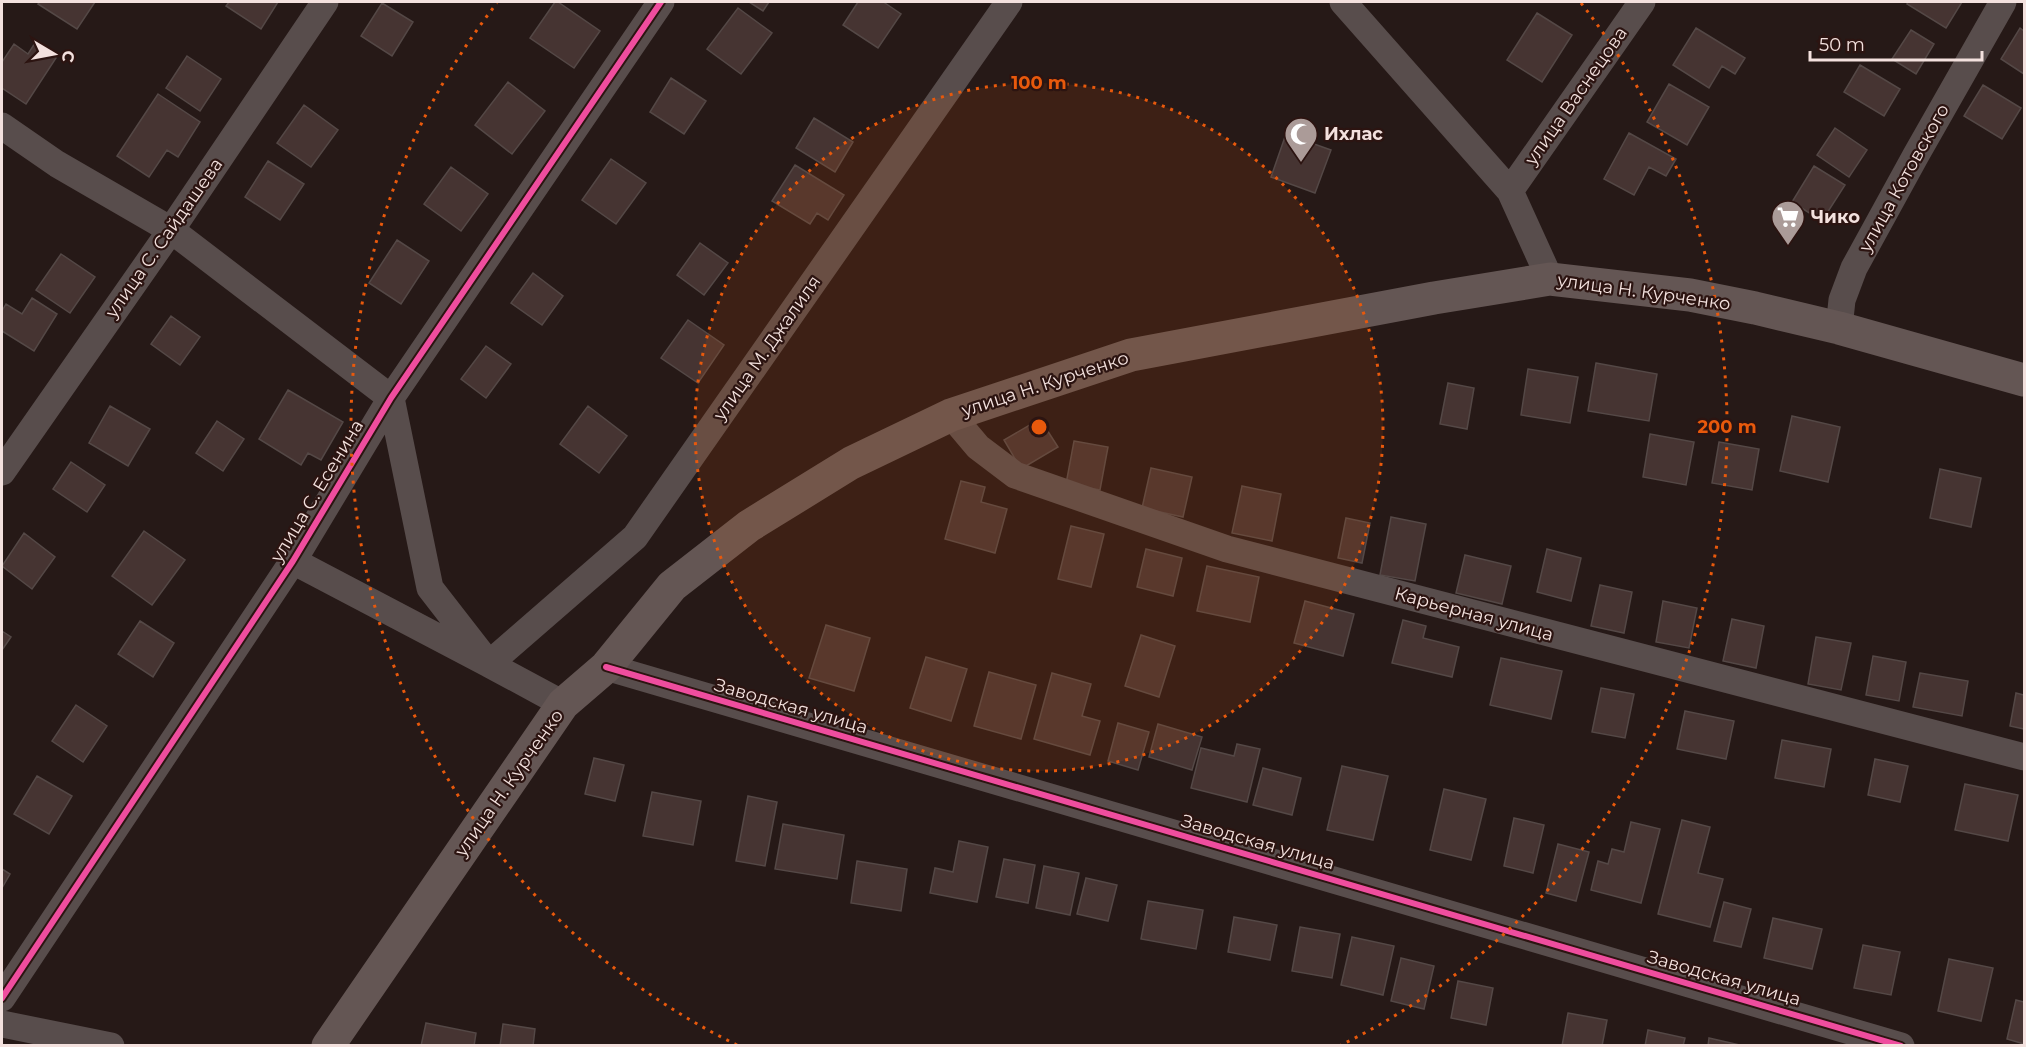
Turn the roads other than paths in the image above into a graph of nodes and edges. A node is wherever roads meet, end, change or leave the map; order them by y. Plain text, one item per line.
1 (325, 2) edge
2 (661, 2) edge
3 (1009, 2) edge
4 (1343, 2) edge
5 (1642, 2) edge
6 (2003, 2) edge
7 (2, 126) edge
8 (1510, 191) junction
9 (171, 230) junction
10 (1550, 279) junction
11 (1839, 328) junction
12 (2025, 380) edge
13 (391, 398) junction
14 (951, 415) junction
15 (2, 472) edge
16 (293, 561) junction
17 (489, 664) junction
18 (606, 667) junction
19 (563, 704) junction
20 (2025, 757) edge
21 (2, 998) edge
22 (2, 1024) edge
23 (111, 1046) edge
24 (328, 1046) edge
25 (1900, 1046) edge

1 - 9 street, улица С. Сайдашева
2 - 13 street, улица С. Есенина
3 - 17 street, улица М. Джалиля
4 - 8 street
5 - 8 street, улица Васнецова
6 - 11 street, улица Котовского
7 - 9 street
8 - 10 street
9 - 13 street
9 - 15 street, улица С. Сайдашева
10 - 11 main road, улица Н. Курченко
10 - 14 main road, улица Н. Курченко
11 - 12 main road, улица Н. Курченко
13 - 16 street, улица С. Есенина
13 - 17 street
14 - 18 main road, улица Н. Курченко
14 - 20 street, Карьерная улица
16 - 17 street
16 - 21 street, улица С. Есенина
17 - 19 street
18 - 19 main road, улица Н. Курченко
18 - 25 street, Заводская улица
19 - 24 main road, улица Н. Курченко
22 - 23 street

